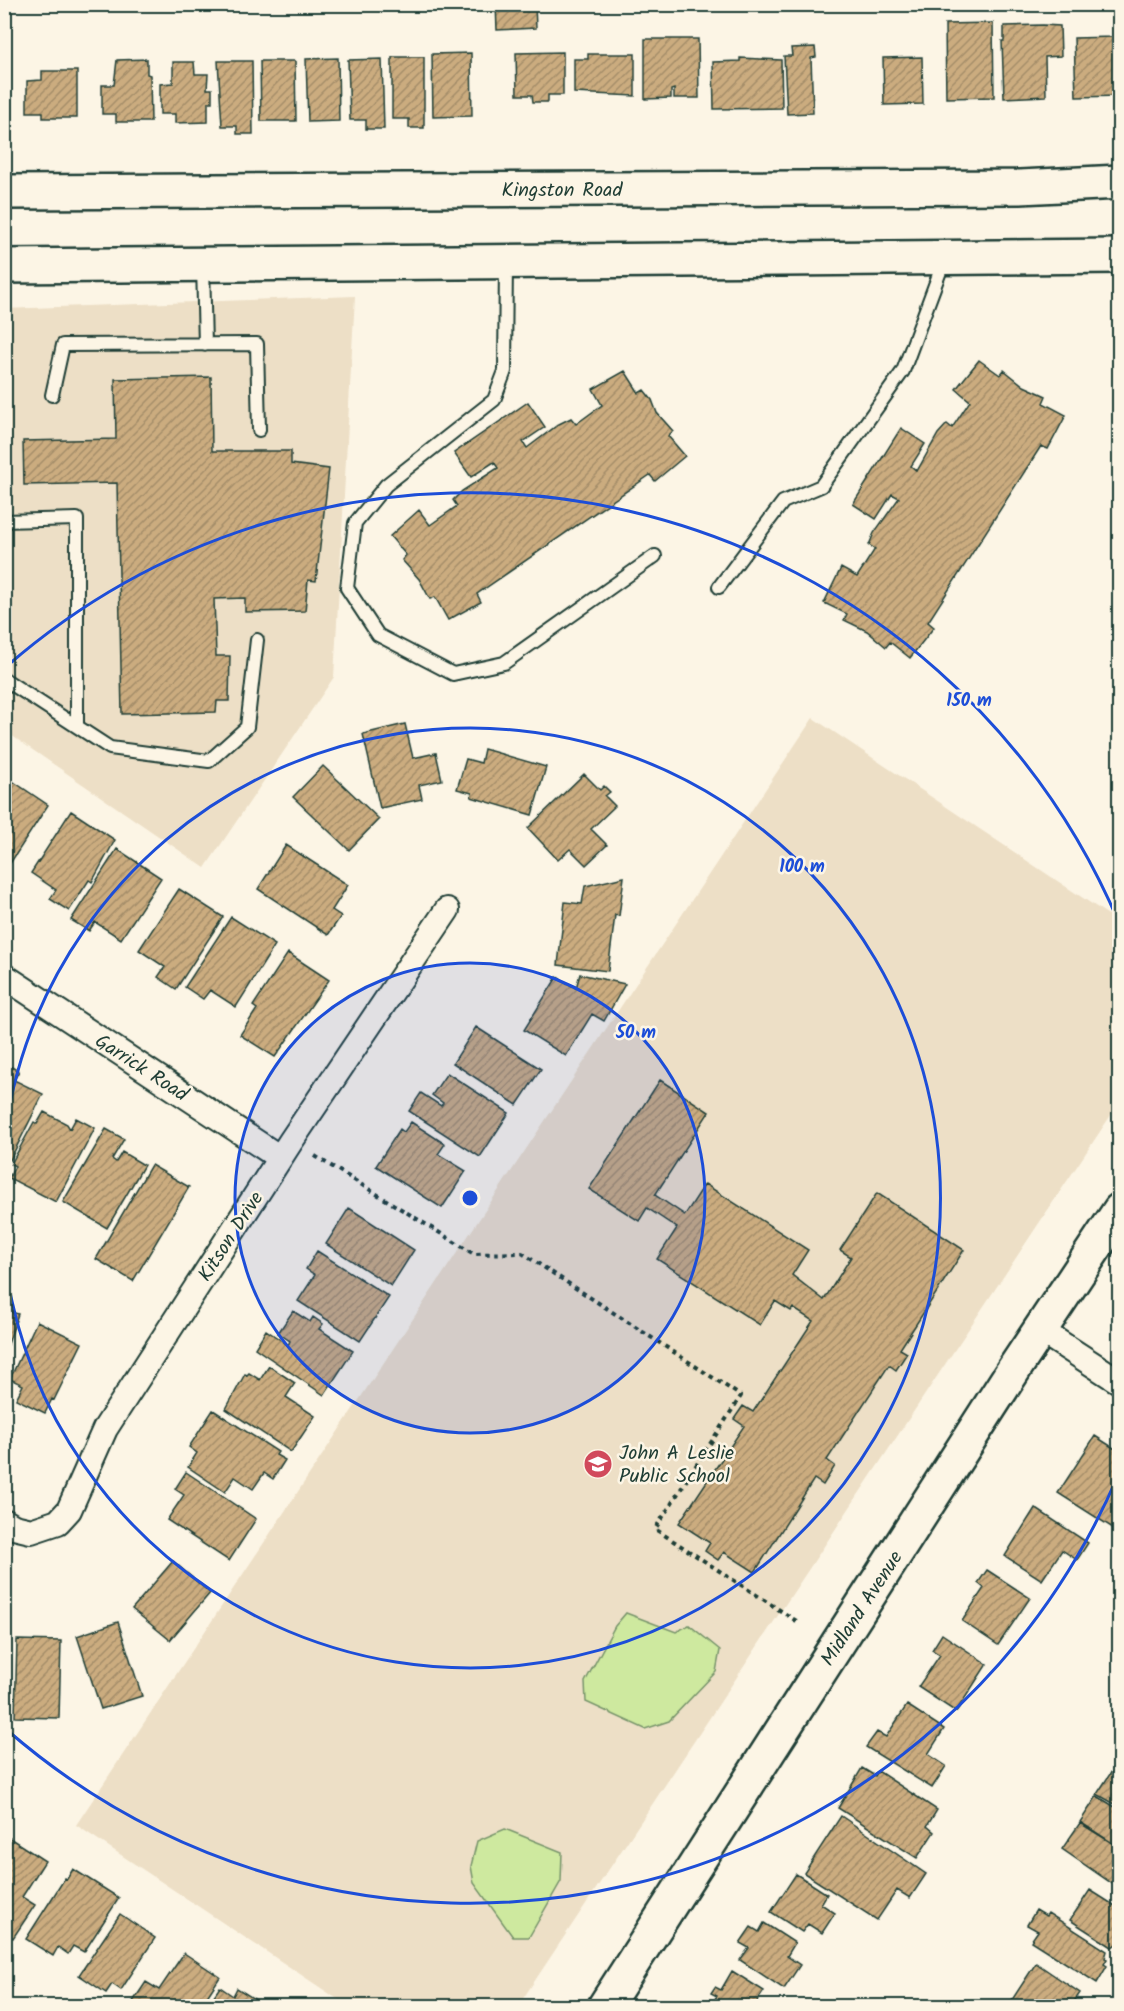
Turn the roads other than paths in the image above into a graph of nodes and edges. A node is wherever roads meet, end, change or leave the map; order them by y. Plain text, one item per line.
1 (1119, 182) edge
2 (4, 192) edge
3 (1119, 256) edge
4 (945, 257) junction
5 (506, 261) junction
6 (203, 264) junction
7 (4, 266) edge
8 (205, 345) junction
9 (52, 395) dead end
10 (259, 430) dead end
11 (4, 521) edge
12 (655, 556) dead end
13 (719, 587) dead end
14 (257, 640) dead end
15 (4, 679) edge
16 (77, 726) junction
17 (447, 910) dead end
18 (4, 976) edge
19 (280, 1158) junction
20 (1119, 1210) edge
21 (1040, 1330) junction
22 (1119, 1382) edge
23 (4, 1521) edge
24 (606, 2007) edge

1 - 2 main road, Kingston Road
3 - 4 main road
4 - 5 main road
4 - 13 lane
5 - 6 main road
5 - 12 lane
6 - 7 main road
6 - 8 lane
8 - 9 lane
8 - 10 lane
11 - 16 lane
14 - 16 lane
15 - 16 lane
17 - 19 street, Kitson Drive
18 - 19 street, Garrick Road
19 - 23 street, Kitson Drive
20 - 21 main road, Midland Avenue
21 - 22 street
21 - 24 main road, Midland Avenue

